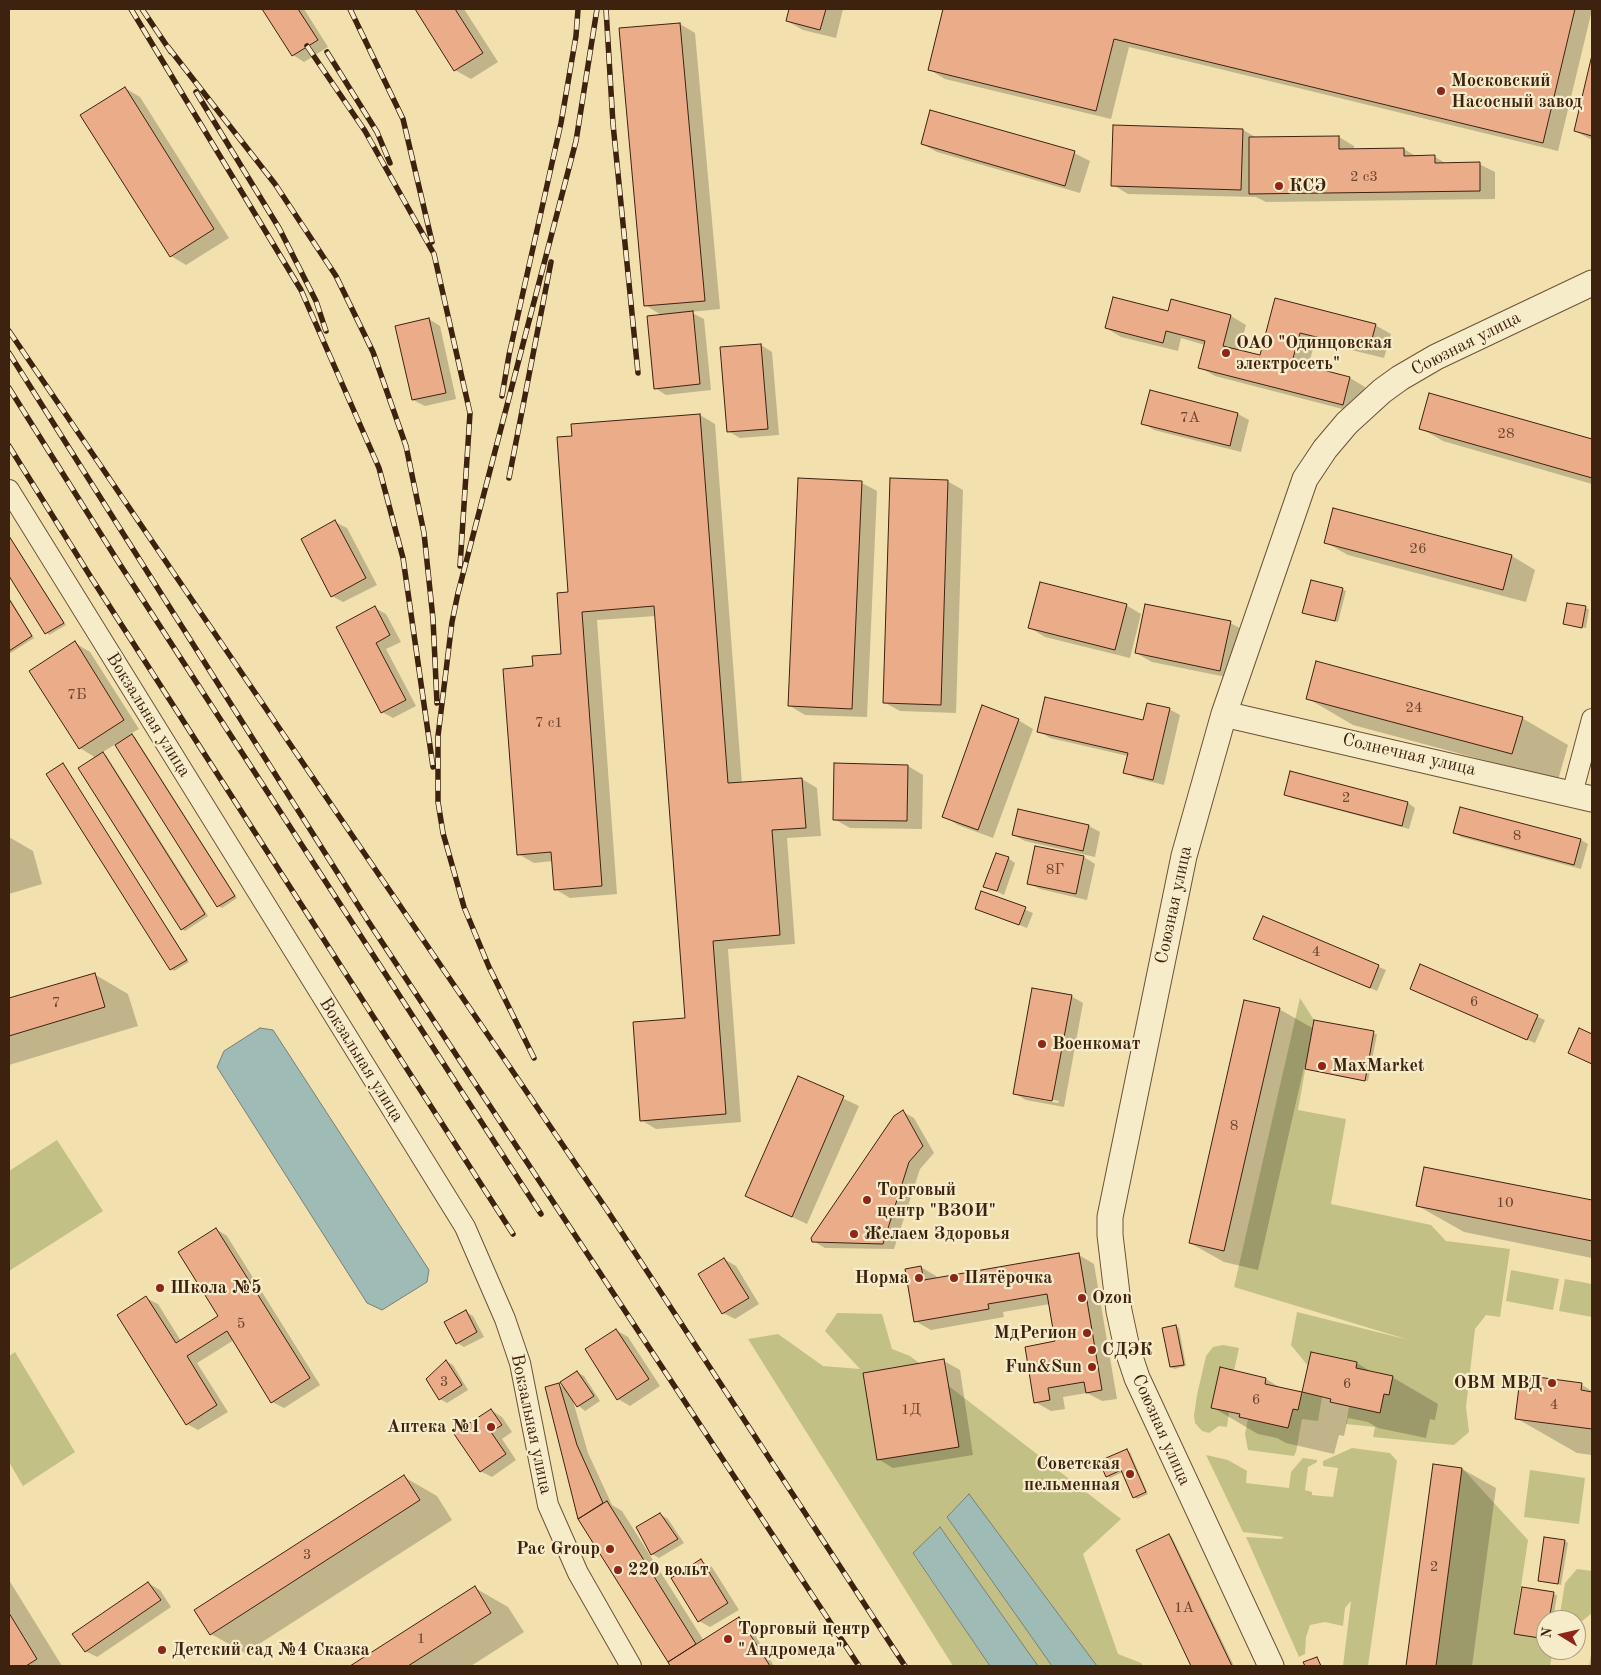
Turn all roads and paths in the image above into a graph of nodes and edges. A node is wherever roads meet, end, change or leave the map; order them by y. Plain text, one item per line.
1 (1592, 283) edge
2 (9, 490) edge
3 (1224, 714) junction
4 (1592, 719) edge
5 (1582, 796) edge
6 (631, 1666) edge
7 (1271, 1666) edge

1 - 3 street, Союзная улица
2 - 6 street, Вокзальная улица
3 - 5 street, Солнечная улица
3 - 7 street, Союзная улица
4 - 5 street

